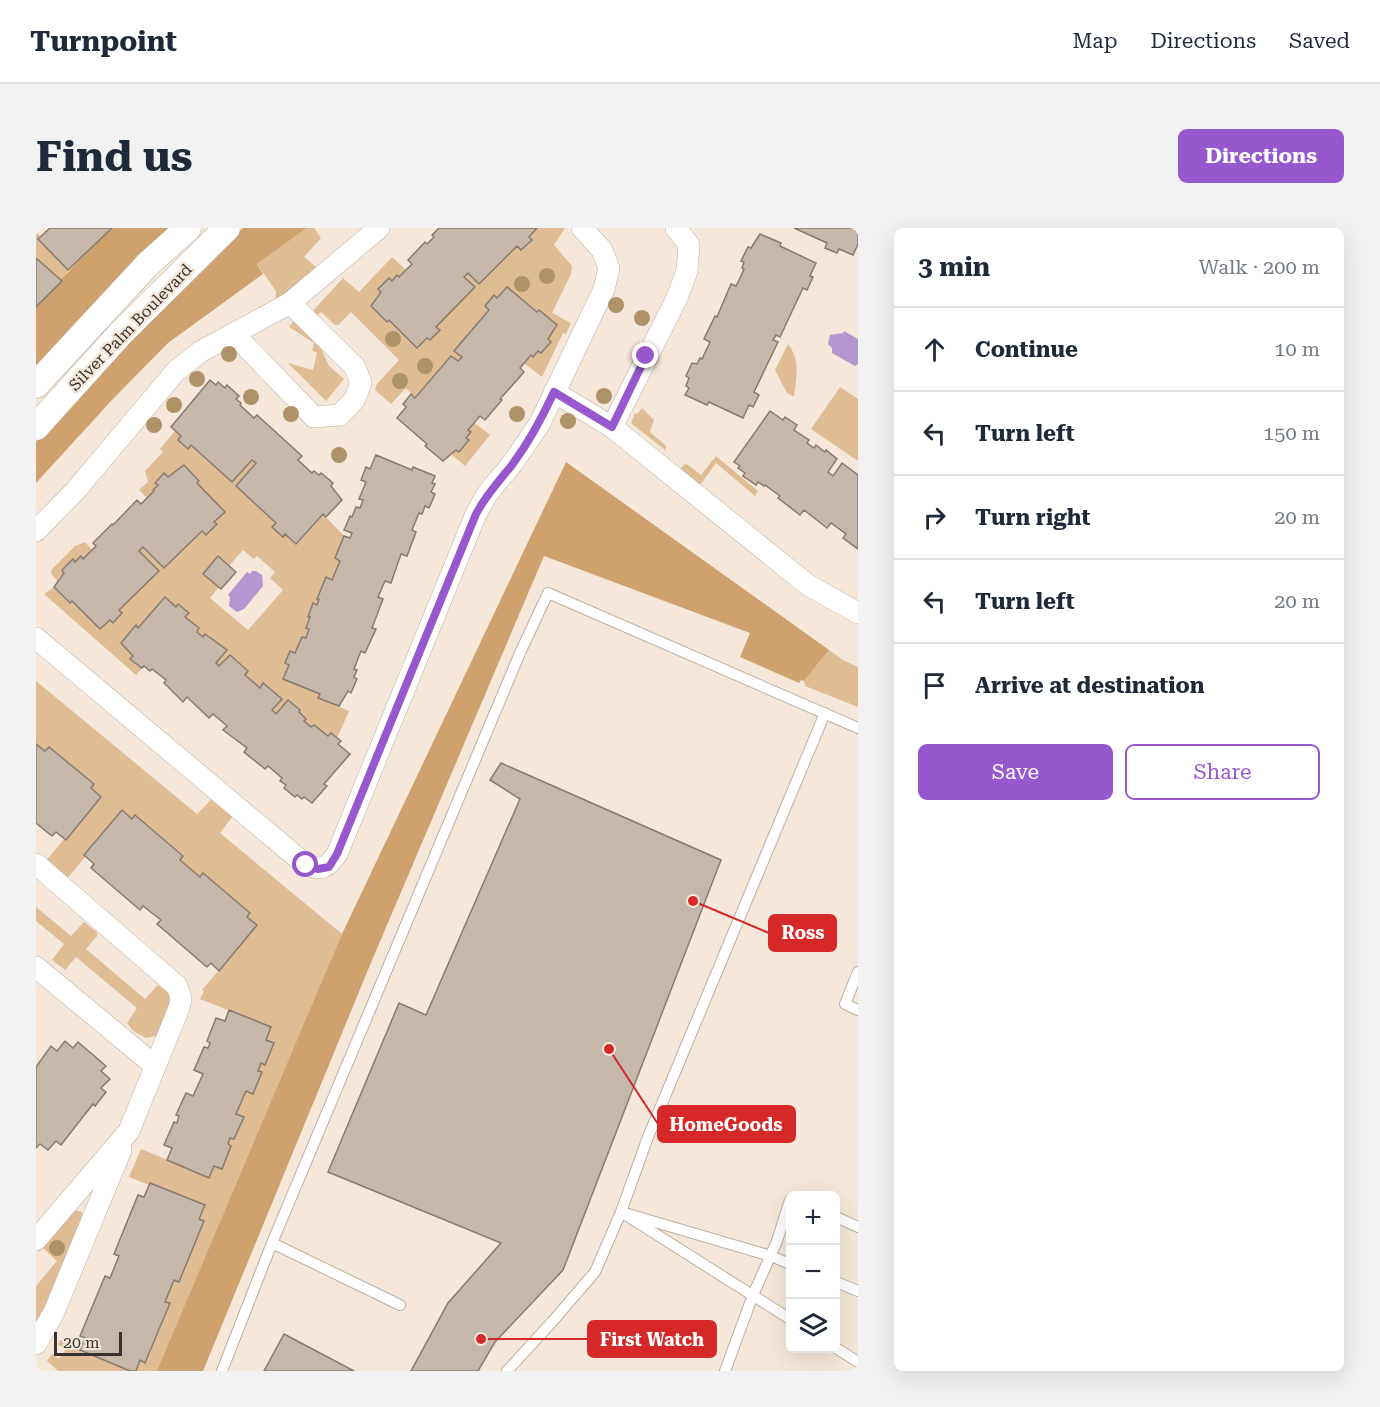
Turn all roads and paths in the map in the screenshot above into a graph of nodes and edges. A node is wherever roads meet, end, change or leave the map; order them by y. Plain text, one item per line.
1 (188, 228) edge
2 (226, 228) edge
3 (379, 228) edge
4 (582, 228) edge
5 (676, 228) edge
6 (290, 303) junction
7 (234, 334) junction
8 (36, 385) edge
9 (554, 392) junction
10 (36, 427) edge
11 (612, 427) junction
12 (36, 531) edge
13 (858, 613) edge
14 (36, 638) edge
15 (825, 713) junction
16 (858, 728) edge
17 (36, 864) edge
18 (36, 967) edge
19 (858, 972) edge
20 (858, 1010) edge
21 (154, 1065) junction
22 (129, 1131) junction
23 (621, 1212) junction
24 (786, 1212) edge
25 (840, 1219) edge
26 (858, 1227) edge
27 (36, 1240) edge
28 (272, 1243) junction
29 (771, 1256) junction
30 (786, 1262) edge
31 (840, 1284) edge
32 (858, 1291) edge
33 (753, 1295) junction
34 (400, 1305) dead end
35 (786, 1316) edge
36 (36, 1344) edge
37 (840, 1351) edge
38 (858, 1362) edge
39 (222, 1371) edge
40 (507, 1371) edge
41 (725, 1371) edge

1 - 8 street, Silver Palm Boulevard
2 - 10 street, Silver Palm Boulevard
3 - 6 street
4 - 9 street
5 - 11 street
6 - 7 street
6 - 7 street
7 - 12 street
9 - 11 street
9 - 14 street
11 - 13 street
15 - 16 lane
15 - 23 lane
15 - 28 lane
17 - 21 street
18 - 21 street
19 - 20 lane
21 - 22 street
22 - 27 street
22 - 36 street
23 - 29 lane
23 - 33 lane
23 - 40 lane
24 - 29 lane
25 - 26 lane
28 - 34 lane
28 - 39 lane
29 - 30 lane
29 - 33 lane
31 - 32 lane
33 - 35 lane
33 - 41 lane
37 - 38 lane

